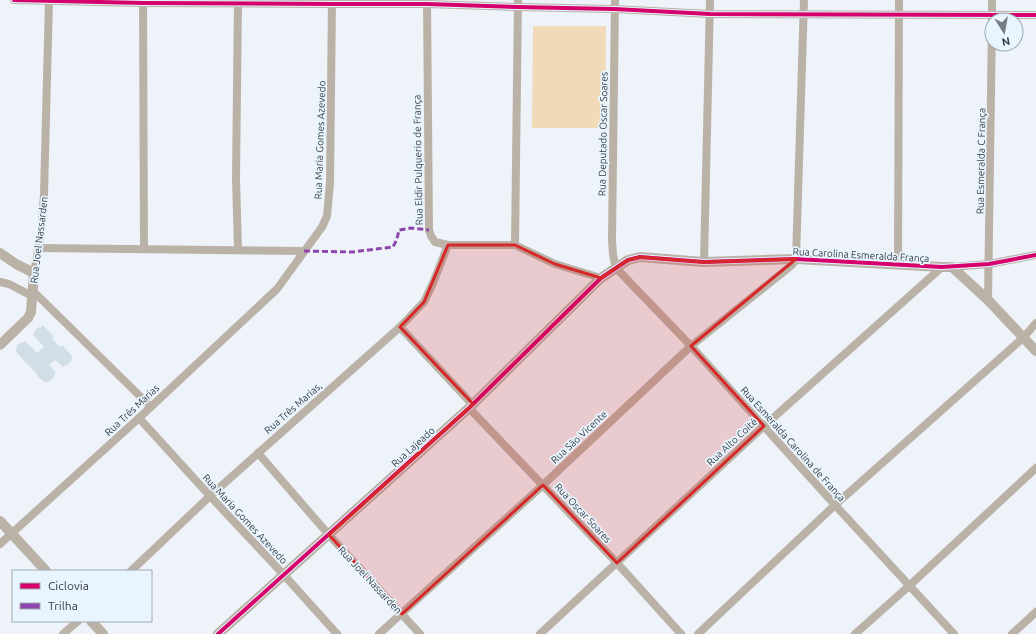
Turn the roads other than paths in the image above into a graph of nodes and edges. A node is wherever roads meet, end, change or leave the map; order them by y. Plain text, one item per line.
1 (14, 0) edge
2 (49, 0) edge
3 (614, 0) edge
4 (710, 0) edge
5 (804, 0) edge
6 (899, 0) edge
7 (992, 0) edge
8 (143, 1) edge
9 (238, 2) edge
10 (332, 2) edge
11 (427, 2) edge
12 (517, 4) edge
13 (614, 9) junction
14 (992, 12) edge
15 (710, 14) junction
16 (804, 14) junction
17 (899, 15) junction
18 (1036, 15) edge
19 (1024, 16) edge
20 (984, 19) edge
21 (992, 52) edge
22 (448, 245) junction
23 (515, 245) junction
24 (39, 248) junction
25 (144, 249) junction
26 (238, 250) junction
27 (304, 251) junction
28 (0, 253) edge
29 (1036, 256) edge
30 (796, 259) junction
31 (704, 262) junction
32 (898, 264) junction
33 (989, 264) junction
34 (947, 267) junction
35 (616, 268) junction
36 (34, 273) junction
37 (601, 278) junction
38 (0, 282) edge
39 (277, 289) joint
40 (32, 293) junction
41 (988, 300) junction
42 (1036, 323) edge
43 (400, 327) junction
44 (1023, 338) junction
45 (0, 345) edge
46 (691, 346) junction
47 (1036, 351) edge
48 (470, 406) junction
49 (151, 407) junction
50 (139, 418) junction
51 (764, 426) junction
52 (258, 452) junction
53 (1036, 468) edge
54 (544, 485) junction
55 (210, 496) junction
56 (835, 505) junction
57 (0, 521) edge
58 (12, 533) junction
59 (328, 535) junction
60 (0, 544) edge
61 (617, 563) junction
62 (45, 570) edge
63 (132, 570) edge
64 (284, 575) junction
65 (909, 586) junction
66 (1036, 612) edge
67 (402, 614) junction
68 (77, 622) edge
69 (92, 622) edge
70 (63, 634) edge
71 (103, 634) edge
72 (218, 634) edge
73 (337, 634) edge
74 (379, 634) edge
75 (420, 634) edge
76 (540, 634) edge
77 (681, 634) edge
78 (698, 634) edge
79 (854, 634) edge
80 (954, 634) edge
81 (1012, 634) edge

1 - 2 street
2 - 8 street
2 - 24 street, Rua Joel Nassarden
3 - 13 street, Rua Deputado Oscar Soares
4 - 15 street
5 - 16 street
6 - 17 street
7 - 14 street, Rua Esmeralda C França
8 - 9 street
8 - 25 street
9 - 10 street
9 - 26 street
10 - 11 street
10 - 27 street, Rua Maria Gomes Azevedo
11 - 12 street
11 - 22 street, Rua Eldir Pulquerio de França
12 - 13 street
12 - 23 street
13 - 15 street
13 - 35 street, Rua Deputado Oscar Soares
15 - 16 street
15 - 31 street
16 - 17 street
16 - 30 street
17 - 20 street
17 - 32 street
18 - 19 street
21 - 33 street, Rua Esmeralda C França
22 - 23 street, Rua Eldir Pulquerio de França
22 - 43 street, Rua Três Marias,
23 - 37 street, Rua Eldir Pulquerio de França
24 - 25 street
24 - 36 street, Rua Joel Nassarden
25 - 26 street
26 - 27 street
27 - 39 street, Rua Maria Gomes Azevedo
28 - 36 street
29 - 33 street, Rua Carolina Esmeralda França
30 - 31 street, Rua Carolina Esmeralda França
30 - 32 street, Rua Carolina Esmeralda França
30 - 46 street, Rua São Vicente
31 - 35 street, Rua Carolina Esmeralda França
32 - 34 street, Rua Carolina Esmeralda França
33 - 34 street, Rua Carolina Esmeralda França
33 - 41 street, Rua Esmeralda C França
34 - 41 street
34 - 51 street, Rua Alto Coité
35 - 37 street, Rua Lajeado
35 - 46 street, Rua Esmeralda Carolina de França
36 - 40 street, Rua Joel Nassarden
37 - 48 street, Rua Lajeado
38 - 40 street
39 - 49 street, Rua Três Marias
40 - 45 street
40 - 49 street, Rua Joel Nassarden
41 - 44 street
42 - 44 street
43 - 48 street, Rua Oscar Soares
43 - 52 street, Rua Três Marias,
44 - 47 street
44 - 56 street
46 - 51 street, Rua Esmeralda Carolina de França
46 - 54 street, Rua São Vicente
48 - 54 street, Rua Oscar Soares
48 - 59 street, Rua Lajeado
49 - 50 street, Rua Três Marias
50 - 55 street, Rua Maria Gomes Azevedo
50 - 58 street, Rua Três Marias
51 - 56 street, Rua Esmeralda Carolina de França
51 - 61 street, Rua Alto Coité
52 - 55 street, Rua Três Marias,
52 - 59 street, Rua Joel Nassarden
53 - 65 street
54 - 61 street, Rua Oscar Soares
54 - 67 street, Rua São Vicente
55 - 63 street, Rua Três Marias,
55 - 64 street, Rua Maria Gomes Azevedo
56 - 65 street, Rua Esmeralda Carolina de França
56 - 78 street
57 - 58 street
58 - 60 street, Rua Três Marias
58 - 62 street
59 - 64 street, Rua Lajeado
59 - 67 street, Rua Joel Nassarden
61 - 76 street, Rua Alto Coité
61 - 77 street, Rua Oscar Soares
64 - 72 street, Rua Lajeado
64 - 73 street, Rua Maria Gomes Azevedo
65 - 79 street
65 - 80 street, Rua Esmeralda Carolina de França
66 - 81 street
67 - 74 street, Rua São Vicente
67 - 75 street, Rua Joel Nassarden
68 - 70 street
69 - 71 street

